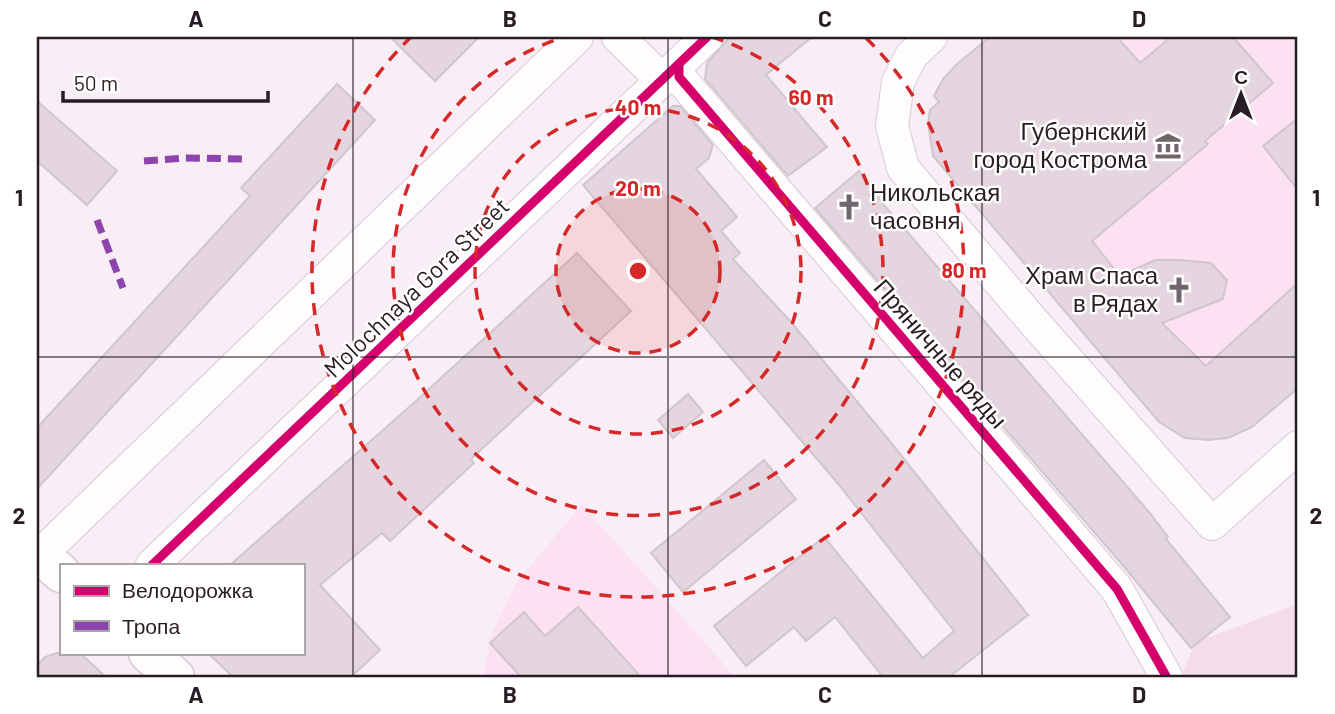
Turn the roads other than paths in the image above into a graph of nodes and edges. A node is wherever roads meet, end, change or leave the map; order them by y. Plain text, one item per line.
1 (618, 37) edge
2 (707, 37) edge
3 (931, 37) edge
4 (571, 39) edge
5 (670, 72) junction
6 (1298, 447) edge
7 (46, 560) edge
8 (153, 564) edge
9 (149, 654) edge
10 (1166, 676) edge
11 (174, 677) edge

1 - 5 street
2 - 5 street, Molochnaya Gora Street
3 - 6 street
4 - 7 street
5 - 8 street, Molochnaya Gora Street
5 - 10 street, Пряничные ряды
9 - 11 street

